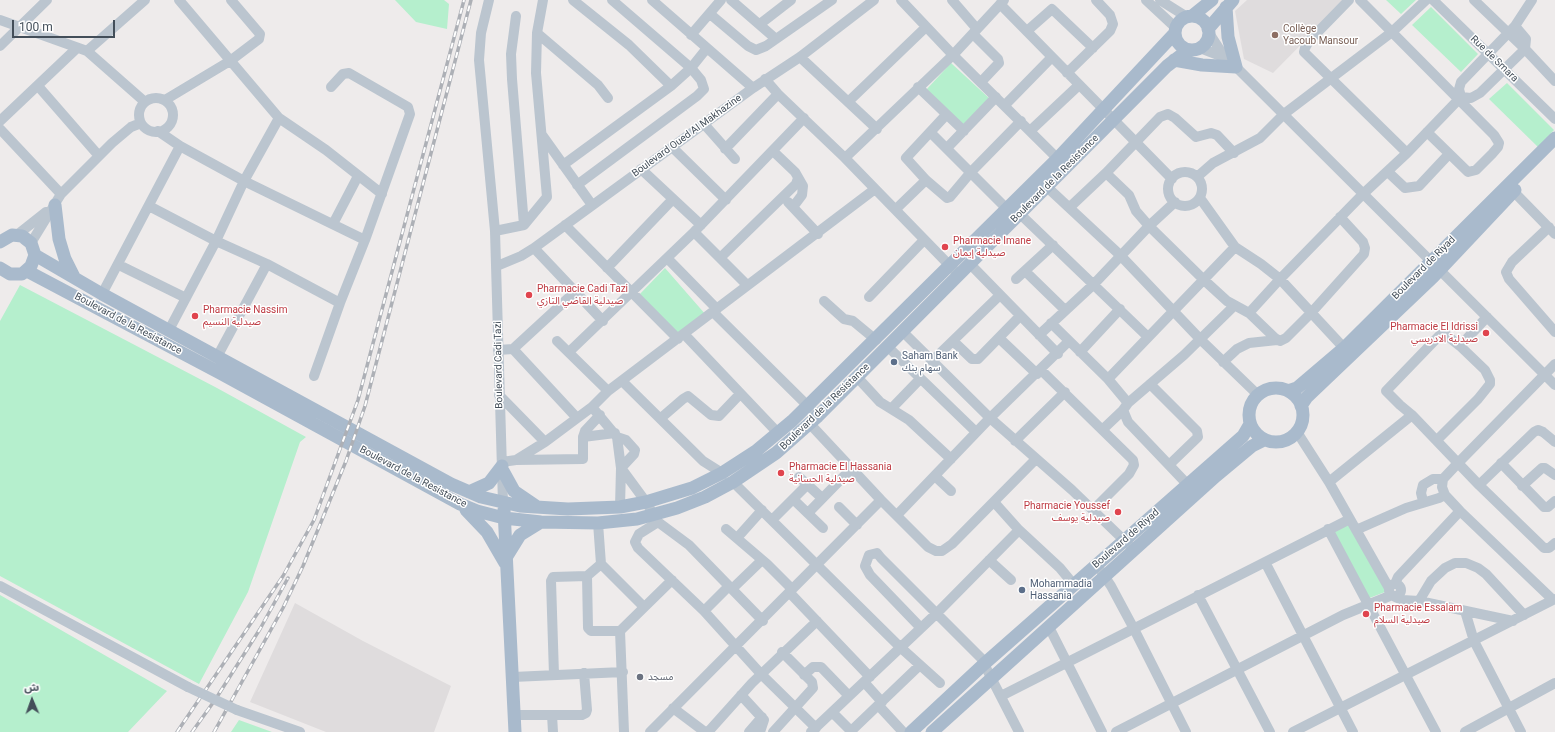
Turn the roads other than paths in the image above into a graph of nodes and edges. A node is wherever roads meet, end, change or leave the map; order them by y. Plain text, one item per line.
1 (47, 0) edge
2 (145, 0) edge
3 (179, 0) edge
4 (231, 0) edge
5 (489, 0) edge
6 (543, 0) edge
7 (573, 0) edge
8 (612, 0) edge
9 (721, 0) edge
10 (731, 0) edge
11 (791, 0) edge
12 (832, 0) edge
13 (874, 0) edge
14 (901, 0) edge
15 (953, 0) edge
16 (1096, 0) edge
17 (1146, 0) edge
18 (1160, 0) edge
19 (1212, 0) edge
20 (1349, 0) edge
21 (1360, 0) edge
22 (1426, 0) edge
23 (1433, 0) edge
24 (1474, 0) edge
25 (657, 1) edge
26 (1002, 2) edge
27 (1528, 2) edge
28 (1230, 4) edge
29 (710, 14) junction
30 (516, 16) dead end
31 (1190, 16) junction
32 (0, 20) edge
33 (760, 24) junction
34 (20, 26) junction
35 (926, 27) junction
36 (1512, 29) junction
37 (1027, 31) junction
38 (1175, 31) junction
39 (1209, 31) junction
40 (975, 32) junction
41 (1392, 32) junction
42 (537, 33) junction
43 (691, 35) junction
44 (776, 39) junction
45 (0, 46) edge
46 (707, 48) junction
47 (1093, 48) junction
48 (1525, 48) junction
49 (1194, 49) junction
50 (82, 50) junction
51 (1488, 52) junction
52 (953, 55) junction
53 (800, 57) junction
54 (1052, 57) junction
55 (1174, 60) junction
56 (230, 61) junction
57 (1232, 63) junction
58 (691, 68) junction
59 (1505, 69) junction
60 (1067, 73) junction
61 (765, 79) junction
62 (1331, 79) junction
63 (1555, 81) edge
64 (981, 82) junction
65 (1079, 85) junction
66 (38, 86) junction
67 (671, 86) junction
68 (331, 87) dead end
69 (918, 87) junction
70 (753, 88) junction
71 (778, 94) junction
72 (996, 97) junction
73 (608, 98) dead end
74 (1460, 98) junction
75 (164, 100) junction
76 (145, 102) junction
77 (848, 102) junction
78 (1005, 105) junction
79 (1284, 114) junction
80 (946, 115) junction
81 (1108, 115) junction
82 (279, 118) junction
83 (804, 118) junction
84 (1555, 119) edge
85 (0, 121) edge
86 (1021, 121) junction
87 (141, 123) junction
88 (704, 124) junction
89 (0, 129) edge
90 (877, 129) junction
91 (158, 131) junction
92 (964, 131) junction
93 (1030, 131) junction
94 (930, 132) junction
95 (1427, 132) junction
96 (541, 134) junction
97 (1555, 138) edge
98 (1135, 142) junction
99 (180, 146) junction
100 (672, 147) junction
101 (947, 148) junction
102 (725, 149) junction
103 (1555, 150) edge
104 (774, 152) junction
105 (1234, 153) junction
106 (1407, 153) junction
107 (1449, 154) junction
108 (99, 156) junction
109 (846, 158) junction
110 (735, 159) dead end
111 (1062, 163) junction
112 (564, 164) junction
113 (641, 169) junction
114 (971, 172) junction
115 (1388, 172) junction
116 (1106, 173) junction
117 (358, 176) junction
118 (1197, 177) junction
119 (798, 178) junction
120 (1172, 179) junction
121 (926, 180) junction
122 (244, 181) junction
123 (577, 184) junction
124 (1047, 187) junction
125 (875, 189) junction
126 (1514, 192) junction
127 (61, 194) junction
128 (382, 194) junction
129 (1363, 194) junction
130 (783, 196) junction
131 (1200, 198) junction
132 (673, 199) junction
133 (726, 200) junction
134 (1174, 202) junction
135 (592, 205) junction
136 (149, 206) junction
137 (54, 207) junction
138 (792, 207) junction
139 (1070, 207) junction
140 (896, 209) junction
141 (1007, 209) junction
142 (1020, 214) junction
143 (1340, 217) junction
144 (333, 224) junction
145 (524, 225) junction
146 (565, 226) junction
147 (1149, 226) junction
148 (697, 229) junction
149 (1552, 229) edge
150 (495, 231) junction
151 (818, 234) junction
152 (17, 235) junction
153 (1, 240) edge
154 (365, 240) junction
155 (924, 240) junction
156 (216, 241) junction
157 (30, 243) junction
158 (1053, 245) junction
159 (1235, 247) junction
160 (534, 248) junction
161 (35, 255) junction
162 (1120, 256) junction
163 (667, 258) junction
164 (720, 258) junction
165 (267, 264) junction
166 (970, 264) junction
167 (119, 265) junction
168 (497, 266) junction
169 (1435, 266) junction
170 (607, 268) junction
171 (0, 269) edge
172 (27, 271) junction
173 (954, 271) junction
174 (1025, 271) junction
175 (74, 277) junction
176 (1016, 279) dead end
177 (1280, 279) junction
178 (1204, 280) junction
179 (1094, 284) junction
180 (747, 285) junction
181 (576, 291) junction
182 (632, 292) junction
183 (102, 294) junction
184 (1000, 296) junction
185 (869, 297) dead end
186 (186, 298) junction
187 (824, 301) dead end
188 (340, 303) junction
189 (1234, 306) junction
190 (1120, 309) junction
191 (1065, 310) junction
192 (715, 311) junction
193 (1174, 311) junction
194 (1249, 313) junction
195 (1311, 313) junction
196 (1020, 316) junction
197 (1487, 317) junction
198 (603, 321) junction
199 (1051, 324) junction
200 (169, 330) junction
201 (1554, 330) edge
202 (902, 331) junction
203 (1039, 335) junction
204 (681, 337) junction
205 (1148, 337) junction
206 (999, 338) junction
207 (1200, 339) junction
208 (1277, 340) junction
209 (557, 341) dead end
210 (953, 341) junction
211 (1069, 341) junction
212 (881, 343) junction
213 (1460, 346) junction
214 (1344, 348) junction
215 (514, 349) junction
216 (498, 350) junction
217 (569, 352) junction
218 (1080, 352) junction
219 (1058, 354) junction
220 (217, 357) junction
221 (932, 361) junction
222 (1223, 362) junction
223 (1555, 364) edge
224 (1039, 372) junction
225 (1544, 375) junction
226 (314, 376) dead end
227 (857, 377) junction
228 (920, 379) junction
229 (1108, 379) junction
230 (622, 381) junction
231 (1150, 384) junction
232 (1555, 386) edge
233 (1288, 391) junction
234 (608, 392) junction
235 (1065, 392) junction
236 (740, 394) junction
237 (499, 395) junction
238 (1258, 395) junction
239 (1125, 406) junction
240 (1302, 406) junction
241 (592, 407) junction
242 (806, 407) junction
243 (891, 409) junction
244 (600, 415) junction
245 (1412, 415) junction
246 (577, 418) junction
247 (661, 418) junction
248 (990, 418) junction
249 (814, 420) junction
250 (1250, 424) junction
251 (1102, 429) junction
252 (976, 432) junction
253 (1297, 432) junction
254 (778, 433) junction
255 (616, 435) junction
256 (583, 437) junction
257 (1264, 440) junction
258 (1437, 440) junction
259 (1015, 441) junction
260 (545, 442) junction
261 (1555, 442) edge
262 (951, 459) junction
263 (516, 460) junction
264 (1035, 460) junction
265 (1458, 463) junction
266 (1501, 463) junction
267 (1169, 465) junction
268 (502, 466) junction
269 (621, 468) junction
270 (851, 469) junction
271 (722, 473) junction
272 (1555, 475) edge
273 (935, 476) junction
274 (799, 477) dead end
275 (1443, 479) junction
276 (733, 482) junction
277 (1329, 482) junction
278 (807, 485) junction
279 (1188, 485) junction
280 (1479, 485) junction
281 (1522, 486) junction
282 (469, 492) junction
283 (951, 492) dead end
284 (1445, 495) junction
285 (822, 498) junction
286 (794, 500) junction
287 (881, 500) junction
288 (1423, 501) junction
289 (1555, 501) edge
290 (646, 502) junction
291 (994, 502) junction
292 (503, 503) junction
293 (460, 504) junction
294 (537, 507) junction
295 (620, 507) junction
296 (840, 507) dead end
297 (762, 510) junction
298 (1093, 510) junction
299 (1460, 511) junction
300 (809, 512) junction
301 (898, 515) junction
302 (504, 518) junction
303 (656, 518) junction
304 (1350, 519) junction
305 (772, 520) junction
306 (541, 522) junction
307 (598, 523) junction
308 (857, 525) junction
309 (823, 528) dead end
310 (726, 529) dead end
311 (1328, 529) junction
312 (1019, 530) junction
313 (1356, 530) junction
314 (737, 538) junction
315 (1124, 540) junction
316 (1555, 543) edge
317 (1134, 550) junction
318 (762, 560) junction
319 (989, 560) junction
320 (507, 561) junction
321 (1265, 562) junction
322 (601, 564) junction
323 (816, 564) junction
324 (1096, 565) junction
325 (587, 576) junction
326 (1105, 577) junction
327 (672, 580) junction
328 (1011, 580) dead end
329 (1074, 585) junction
330 (0, 586) edge
331 (730, 587) junction
332 (1393, 590) junction
333 (790, 591) junction
334 (1198, 595) junction
335 (1554, 599) edge
336 (1417, 601) junction
337 (1372, 602) junction
338 (644, 607) junction
339 (1465, 611) junction
340 (704, 612) junction
341 (937, 613) junction
342 (1524, 616) junction
343 (763, 620) junction
344 (817, 621) junction
345 (1513, 621) junction
346 (1049, 627) junction
347 (1133, 627) junction
348 (921, 628) junction
349 (620, 631) junction
350 (1303, 636) junction
351 (1474, 641) junction
352 (735, 646) junction
353 (900, 647) junction
354 (782, 652) junction
355 (1067, 661) junction
356 (984, 664) junction
357 (920, 665) junction
358 (1237, 670) junction
359 (623, 672) junction
360 (584, 673) junction
361 (761, 674) junction
362 (554, 675) junction
363 (804, 675) junction
364 (1405, 675) junction
365 (513, 677) junction
366 (992, 677) junction
367 (867, 680) junction
368 (940, 683) dead end
369 (1555, 683) edge
370 (741, 694) junction
371 (849, 696) junction
372 (1001, 696) junction
373 (881, 704) junction
374 (1172, 704) junction
375 (673, 708) junction
376 (1340, 708) junction
377 (1509, 708) junction
378 (796, 709) junction
379 (832, 712) junction
380 (515, 715) junction
381 (552, 715) junction
382 (762, 717) junction
383 (813, 730) edge
384 (851, 731) edge
385 (300, 732) edge
386 (515, 732) edge
387 (553, 732) edge
388 (624, 732) edge
389 (650, 732) edge
390 (706, 732) edge
391 (749, 732) edge
392 (760, 732) edge
393 (773, 732) edge
394 (904, 732) edge
395 (911, 732) edge
396 (932, 732) edge
397 (1019, 732) edge
398 (1102, 732) edge
399 (1116, 732) edge
400 (1186, 732) edge
401 (1270, 732) edge
402 (1293, 732) edge
403 (1353, 732) edge
404 (1436, 732) edge
405 (1465, 732) edge
406 (1521, 732) edge

1 - 34 street
2 - 50 street
3 - 56 street
4 - 56 street
5 - 150 street, Boulevard Cadi Tazi
6 - 42 street
7 - 67 street
8 - 58 street
9 - 29 street
10 - 33 street
11 - 33 street
12 - 44 street
13 - 53 street, Boulevard Oued Al Makhazine
14 - 35 street
15 - 40 street
16 - 47 street
17 - 38 street
18 - 31 street
19 - 31 main road
20 - 62 street
21 - 41 street
22 - 41 street
23 - 51 street, Rue de Smara
24 - 36 street
25 - 43 street
26 - 37 street
26 - 40 street
27 - 36 street
28 - 39 main road
28 - 57 main road
29 - 43 street
29 - 44 street
30 - 145 street
31 - 38 main road
31 - 39 main road
32 - 34 street
33 - 44 street
34 - 45 street
34 - 50 street
35 - 52 street
35 - 77 street
36 - 48 street
36 - 51 street
37 - 47 street
37 - 54 street
38 - 49 main road
38 - 81 main road, Boulevard de la Resistance
39 - 49 main road
39 - 57 street
40 - 52 street
40 - 64 street
41 - 62 street
41 - 74 street
42 - 73 street
42 - 96 street
43 - 46 street
46 - 58 street
46 - 70 street
47 - 60 street
48 - 59 street
48 - 63 street
49 - 55 main road, Boulevard de la Resistance
49 - 57 street
50 - 66 street
50 - 76 street
51 - 59 street, Rue de Smara
51 - 74 street
52 - 64 street
52 - 69 street
53 - 61 street, Boulevard Oued Al Makhazine
53 - 77 street
54 - 60 street
54 - 78 street
55 - 57 main road
55 - 81 main road, Boulevard de la Resistance
56 - 75 street
56 - 82 street
57 - 79 street
58 - 67 street
58 - 123 street
59 - 74 street
59 - 84 street, Rue de Smara
60 - 65 street
61 - 70 street, Boulevard Oued Al Makhazine
61 - 71 street
62 - 79 street
62 - 106 street
64 - 72 street
65 - 81 street
65 - 93 street
66 - 85 street
66 - 108 street
67 - 112 street
68 - 128 street
69 - 80 street
69 - 90 street
70 - 88 street, Boulevard Oued Al Makhazine
71 - 83 street
71 - 102 street
72 - 78 street
72 - 92 street
74 - 95 street
74 - 107 street
75 - 76 street
75 - 91 street
76 - 87 street
77 - 90 street
78 - 86 street
79 - 105 street
79 - 129 street
80 - 92 street
80 - 94 street
81 - 98 street
81 - 111 main road, Boulevard de la Resistance
82 - 117 street
82 - 122 street
83 - 104 street
83 - 109 street
86 - 93 street
86 - 114 street
87 - 91 street
87 - 108 street
88 - 100 street, Boulevard Oued Al Makhazine
88 - 102 street
89 - 127 street
90 - 109 street
91 - 99 street
92 - 101 street
93 - 111 street
94 - 101 street
94 - 121 street
95 - 106 street
95 - 107 street
96 - 112 street
96 - 145 street
97 - 169 main road, Boulevard de Riyad
98 - 105 street
98 - 116 street
98 - 120 street
99 - 122 street
99 - 136 street
100 - 113 street, Boulevard Oued Al Makhazine
100 - 133 street
101 - 114 street
102 - 110 street
103 - 126 main road, Boulevard de Riyad
104 - 119 street
104 - 133 street
105 - 118 street
106 - 115 street
107 - 115 street
108 - 127 street
109 - 125 street
111 - 124 main road, Boulevard de la Resistance
111 - 141 main road, Boulevard de la Resistance
112 - 123 street
113 - 132 street
113 - 135 street, Boulevard Oued Al Makhazine
114 - 121 street
114 - 141 street
115 - 129 street
116 - 139 street
116 - 147 street
117 - 128 street
117 - 144 street
118 - 120 street
118 - 131 street
119 - 130 street
119 - 138 street
120 - 134 street
121 - 140 street
122 - 144 street
122 - 156 street
123 - 135 street
124 - 139 street
124 - 142 main road, Boulevard de la Resistance
125 - 140 street
125 - 151 street
126 - 149 street
126 - 169 main road, Boulevard de Riyad
127 - 137 street
128 - 154 street
129 - 143 street
129 - 169 street
130 - 138 street
130 - 164 street
131 - 134 street
131 - 159 street
132 - 148 street
132 - 170 street
133 - 148 street
134 - 147 street
135 - 146 street, Boulevard Oued Al Makhazine
136 - 156 street
136 - 167 street
137 - 152 street
137 - 157 street
137 - 175 main road
138 - 151 street
139 - 162 street
140 - 155 street
141 - 173 main road, Boulevard de la Resistance
142 - 158 street
142 - 166 main road, Boulevard de la Resistance
143 - 177 street
143 - 195 street
144 - 154 street
145 - 150 street
146 - 160 street, Boulevard Oued Al Makhazine
146 - 170 street
147 - 162 street
147 - 178 street
148 - 163 street
148 - 164 street
149 - 201 street
150 - 168 street, Boulevard Cadi Tazi
151 - 180 street
152 - 153 main road
152 - 157 main road
154 - 188 street
155 - 173 street
155 - 185 street
156 - 165 street
156 - 186 street
157 - 161 main road
158 - 174 street
158 - 179 street
159 - 177 street
159 - 178 street
160 - 168 street, Boulevard Oued Al Makhazine
160 - 181 street
161 - 172 main road
161 - 175 main road, Boulevard de la Resistance
162 - 179 street
162 - 193 street
163 - 182 street
163 - 192 street
164 - 180 street
165 - 188 street
165 - 220 street
166 - 173 main road, Boulevard de la Resistance
166 - 184 street
167 - 183 street
167 - 186 street
168 - 216 street, Boulevard Cadi Tazi
169 - 197 street
169 - 214 main road, Boulevard de Riyad
169 - 240 main road, Boulevard de Riyad
170 - 182 street
171 - 172 main road
172 - 293 main road, Boulevard de la Resistance
173 - 202 main road, Boulevard de la Resistance
173 - 212 main road, Boulevard de la Resistance
174 - 176 street
174 - 191 street
175 - 183 main road, Boulevard de la Resistance
177 - 194 street
177 - 195 street
178 - 189 street
178 - 193 street
179 - 190 street
179 - 191 street
180 - 192 street
181 - 198 street
181 - 215 street
182 - 198 street
182 - 204 street
183 - 200 main road, Boulevard de la Resistance
184 - 196 street
184 - 210 street
186 - 200 street
187 - 212 street
188 - 226 street
189 - 194 street
189 - 207 street
190 - 205 street
190 - 218 street
191 - 199 street
192 - 204 street
192 - 242 street
193 - 205 street
193 - 207 street
194 - 208 street
195 - 208 street
195 - 214 street
196 - 203 street
196 - 206 street
197 - 213 street
197 - 225 street
198 - 217 street
199 - 203 street
199 - 211 street
200 - 220 main road, Boulevard de la Resistance
202 - 212 main road, Boulevard de la Resistance
202 - 221 street
203 - 219 street
204 - 230 street
204 - 236 street
205 - 229 street
206 - 210 street
206 - 224 street
207 - 222 street
207 - 231 street
208 - 222 street
209 - 217 street
210 - 221 street
211 - 218 street
211 - 219 street
212 - 227 main road, Boulevard de la Resistance
212 - 228 street
212 - 242 main road, Boulevard de la Resistance
213 - 245 street
213 - 258 street
214 - 233 main road, Boulevard de Riyad
215 - 216 street
215 - 246 street
216 - 237 street, Boulevard Cadi Tazi
217 - 234 street
218 - 229 street
219 - 224 street
220 - 282 main road, Boulevard de la Resistance
221 - 248 street
222 - 238 street
223 - 225 street
224 - 235 street
224 - 248 street
225 - 232 street
225 - 265 street
227 - 243 street
227 - 249 main road, Boulevard de la Resistance
228 - 243 street
228 - 252 street
229 - 239 street
230 - 234 street
230 - 247 street
231 - 239 street
231 - 267 street
233 - 238 main road
233 - 240 main road
234 - 241 street
235 - 251 street
235 - 259 street
236 - 247 street
236 - 254 street
237 - 260 street
237 - 268 street, Boulevard Cadi Tazi
238 - 250 main road
239 - 251 street
239 - 267 street
240 - 253 main road
241 - 244 street
241 - 246 street
242 - 249 street
242 - 254 main road, Boulevard de la Resistance
243 - 262 street
244 - 255 street
244 - 256 street
245 - 258 street
245 - 277 street
246 - 260 street
247 - 271 street
248 - 252 street
248 - 259 street
249 - 270 street
249 - 276 main road, Boulevard de la Resistance
250 - 257 main road
250 - 279 main road, Boulevard de Riyad
251 - 298 street
252 - 262 street
253 - 257 main road
253 - 277 street
254 - 271 main road, Boulevard de la Resistance
255 - 256 street
255 - 269 street
255 - 269 street
256 - 263 street
257 - 317 main road, Boulevard de Riyad
258 - 265 street
259 - 264 street
260 - 263 street
261 - 266 street
262 - 273 street
263 - 268 street
264 - 291 street
264 - 298 street
265 - 275 street
265 - 280 street
266 - 280 street
266 - 281 street
267 - 279 street
268 - 282 main road
268 - 292 street, Boulevard Cadi Tazi
268 - 294 main road
269 - 290 street
269 - 295 street
270 - 285 street
270 - 287 street
271 - 290 main road, Boulevard de la Resistance
272 - 281 street
273 - 283 street
273 - 301 street
274 - 278 street
275 - 284 street
275 - 288 street
276 - 297 street
276 - 303 main road, Boulevard de la Resistance
277 - 304 street
278 - 285 street
278 - 286 street
279 - 315 main road, Boulevard de Riyad
280 - 316 street
281 - 289 street
282 - 292 main road, Boulevard de la Resistance
284 - 288 street
284 - 299 street
285 - 300 street
286 - 300 street
286 - 305 street
287 - 301 street
287 - 308 street
288 - 313 street
290 - 295 main road, Boulevard de la Resistance
290 - 303 street
291 - 301 street
291 - 312 street
292 - 294 main road, Boulevard de la Resistance
292 - 302 main road, Boulevard Cadi Tazi
293 - 302 main road, Boulevard de la Resistance
293 - 320 main road
294 - 295 main road, Boulevard de la Resistance
296 - 308 street
297 - 305 street
297 - 314 street
298 - 315 street
299 - 332 street
299 - 335 street
300 - 309 street
302 - 306 main road, Boulevard de la Resistance
302 - 320 main road, Boulevard Cadi Tazi
303 - 307 main road, Boulevard de la Resistance
303 - 327 street
303 - 331 street
304 - 311 street
304 - 313 street
305 - 323 street
306 - 307 main road, Boulevard de la Resistance
306 - 320 main road
307 - 322 street
308 - 323 street
310 - 314 street
311 - 321 street
311 - 337 street
312 - 319 street
312 - 329 street
313 - 332 street
314 - 318 street
315 - 317 street
315 - 324 main road, Boulevard de Riyad
317 - 326 main road, Boulevard de Riyad
318 - 331 street
318 - 333 street
319 - 328 street
319 - 341 street
320 - 365 main road, Boulevard Cadi Tazi
321 - 334 street
321 - 350 street
322 - 325 street
322 - 338 street
323 - 333 street
323 - 353 street
324 - 326 street
324 - 329 main road, Boulevard de Riyad
325 - 349 street
325 - 362 street
326 - 346 main road, Boulevard de Riyad
326 - 347 street
327 - 338 street
327 - 340 street
329 - 356 main road, Boulevard de Riyad
330 - 385 street, bridge
331 - 340 street
331 - 343 street
332 - 336 street
332 - 337 street
333 - 343 street
333 - 344 street
334 - 347 street
334 - 358 street
335 - 342 street
336 - 339 street
336 - 342 street
337 - 350 street
337 - 364 street
338 - 349 street
339 - 345 street
339 - 351 street
340 - 352 street
341 - 348 street
341 - 348 street
341 - 356 street
342 - 345 street
343 - 352 street
344 - 354 street
344 - 367 street
345 - 351 street
346 - 355 street
346 - 366 main road, Boulevard de Riyad
347 - 355 street
347 - 374 street
348 - 353 street
349 - 359 street
350 - 358 street
350 - 376 street
351 - 364 street
351 - 377 street
352 - 361 street
352 - 375 street
353 - 357 street
353 - 367 street
354 - 361 street
354 - 363 street
355 - 372 street
355 - 398 street
356 - 366 street
356 - 395 main road, Boulevard de Riyad
357 - 368 street
357 - 373 street
358 - 374 street
358 - 401 street
359 - 360 street
359 - 388 street
360 - 362 street
360 - 381 street
361 - 370 street
361 - 378 street
362 - 365 street
363 - 371 street
363 - 378 street
364 - 376 street
364 - 404 street
365 - 380 main road, Boulevard Cadi Tazi
366 - 372 street
366 - 396 main road, Boulevard de Riyad
367 - 371 street
367 - 373 street
369 - 377 street
370 - 382 street
370 - 390 street
371 - 379 street
372 - 397 street
373 - 384 street
373 - 394 street
374 - 399 street
374 - 400 street
375 - 389 street
375 - 390 street
376 - 402 street
376 - 403 street
377 - 405 street
377 - 406 street
378 - 383 street
378 - 393 street
379 - 383 street
379 - 384 street
380 - 381 street
380 - 386 main road, Boulevard Cadi Tazi
381 - 387 street
382 - 391 street
382 - 392 street

